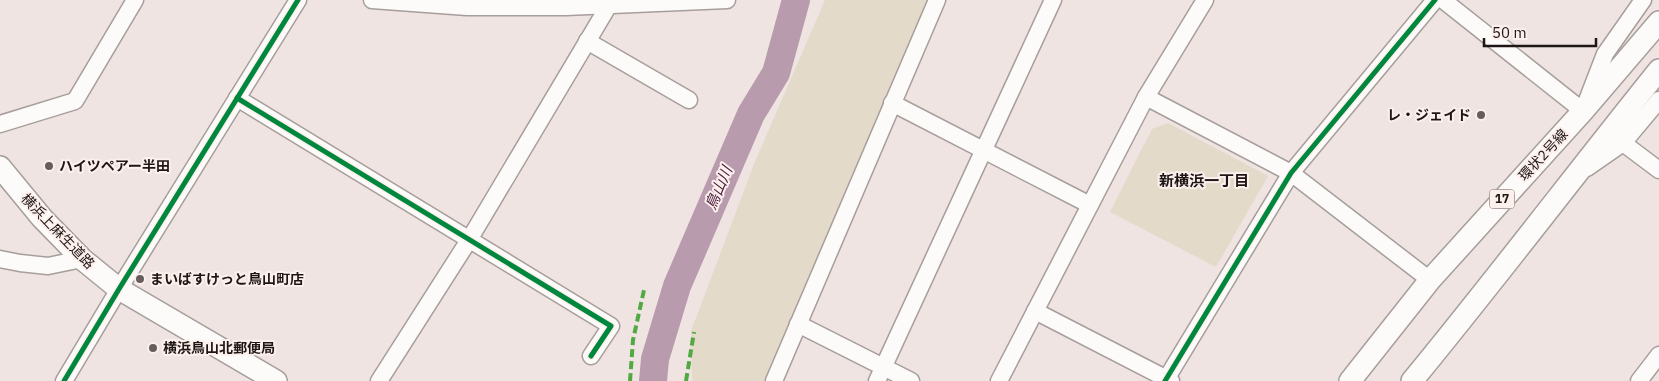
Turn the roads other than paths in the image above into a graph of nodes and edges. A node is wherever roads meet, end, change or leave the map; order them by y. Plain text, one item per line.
1 (135, 0) edge
2 (298, 0) edge
3 (372, 0) edge
4 (727, 0) edge
5 (937, 0) edge
6 (1053, 0) edge
7 (1205, 0) edge
8 (1435, 0) edge
9 (1443, 0) edge
10 (1643, 0) edge
11 (611, 3) edge
12 (1659, 22) edge
13 (587, 41) junction
14 (1659, 70) edge
15 (1146, 97) junction
16 (237, 98) junction
17 (689, 100) dead end
18 (1659, 100) edge
19 (892, 103) junction
20 (1583, 111) junction
21 (0, 124) edge
22 (1624, 143) junction
23 (984, 150) junction
24 (0, 167) edge
25 (1659, 170) edge
26 (1291, 173) junction
27 (1572, 178) junction
28 (1090, 205) junction
29 (469, 240) junction
30 (0, 258) edge
31 (82, 259) junction
32 (1430, 280) junction
33 (119, 289) junction
34 (1035, 311) junction
35 (798, 324) junction
36 (1659, 355) edge
37 (591, 356) dead end
38 (880, 374) edge
39 (1168, 380) edge
40 (64, 381) edge
41 (276, 381) edge
42 (379, 381) edge
43 (774, 381) edge
44 (911, 381) edge
45 (999, 381) edge
46 (1350, 381) edge
47 (1412, 381) edge
48 (1639, 381) edge

1 - 21 street
2 - 16 street
3 - 11 street
4 - 11 street
5 - 19 street
6 - 23 street
7 - 15 street
8 - 26 street
9 - 20 street
10 - 20 street
11 - 13 street
12 - 20 main road, 環状2号線 / 17
13 - 17 street
13 - 29 street
14 - 27 main road
15 - 26 street
15 - 28 street
16 - 29 street
16 - 33 street
18 - 22 street
19 - 23 street
19 - 35 street
20 - 32 main road, 環状2号線 / 17
22 - 25 street
22 - 27 street
23 - 28 street
23 - 38 street
24 - 31 main road, 横浜上麻生道路
26 - 32 street
26 - 39 street
27 - 47 main road
28 - 34 street
29 - 37 street
29 - 42 street
30 - 31 street
31 - 33 main road, 横浜上麻生道路
32 - 46 main road, 環状2号線 / 17
33 - 40 street
33 - 41 main road, 横浜上麻生道路
34 - 39 street
34 - 45 street
35 - 38 street
35 - 43 street
36 - 48 street
38 - 44 street

